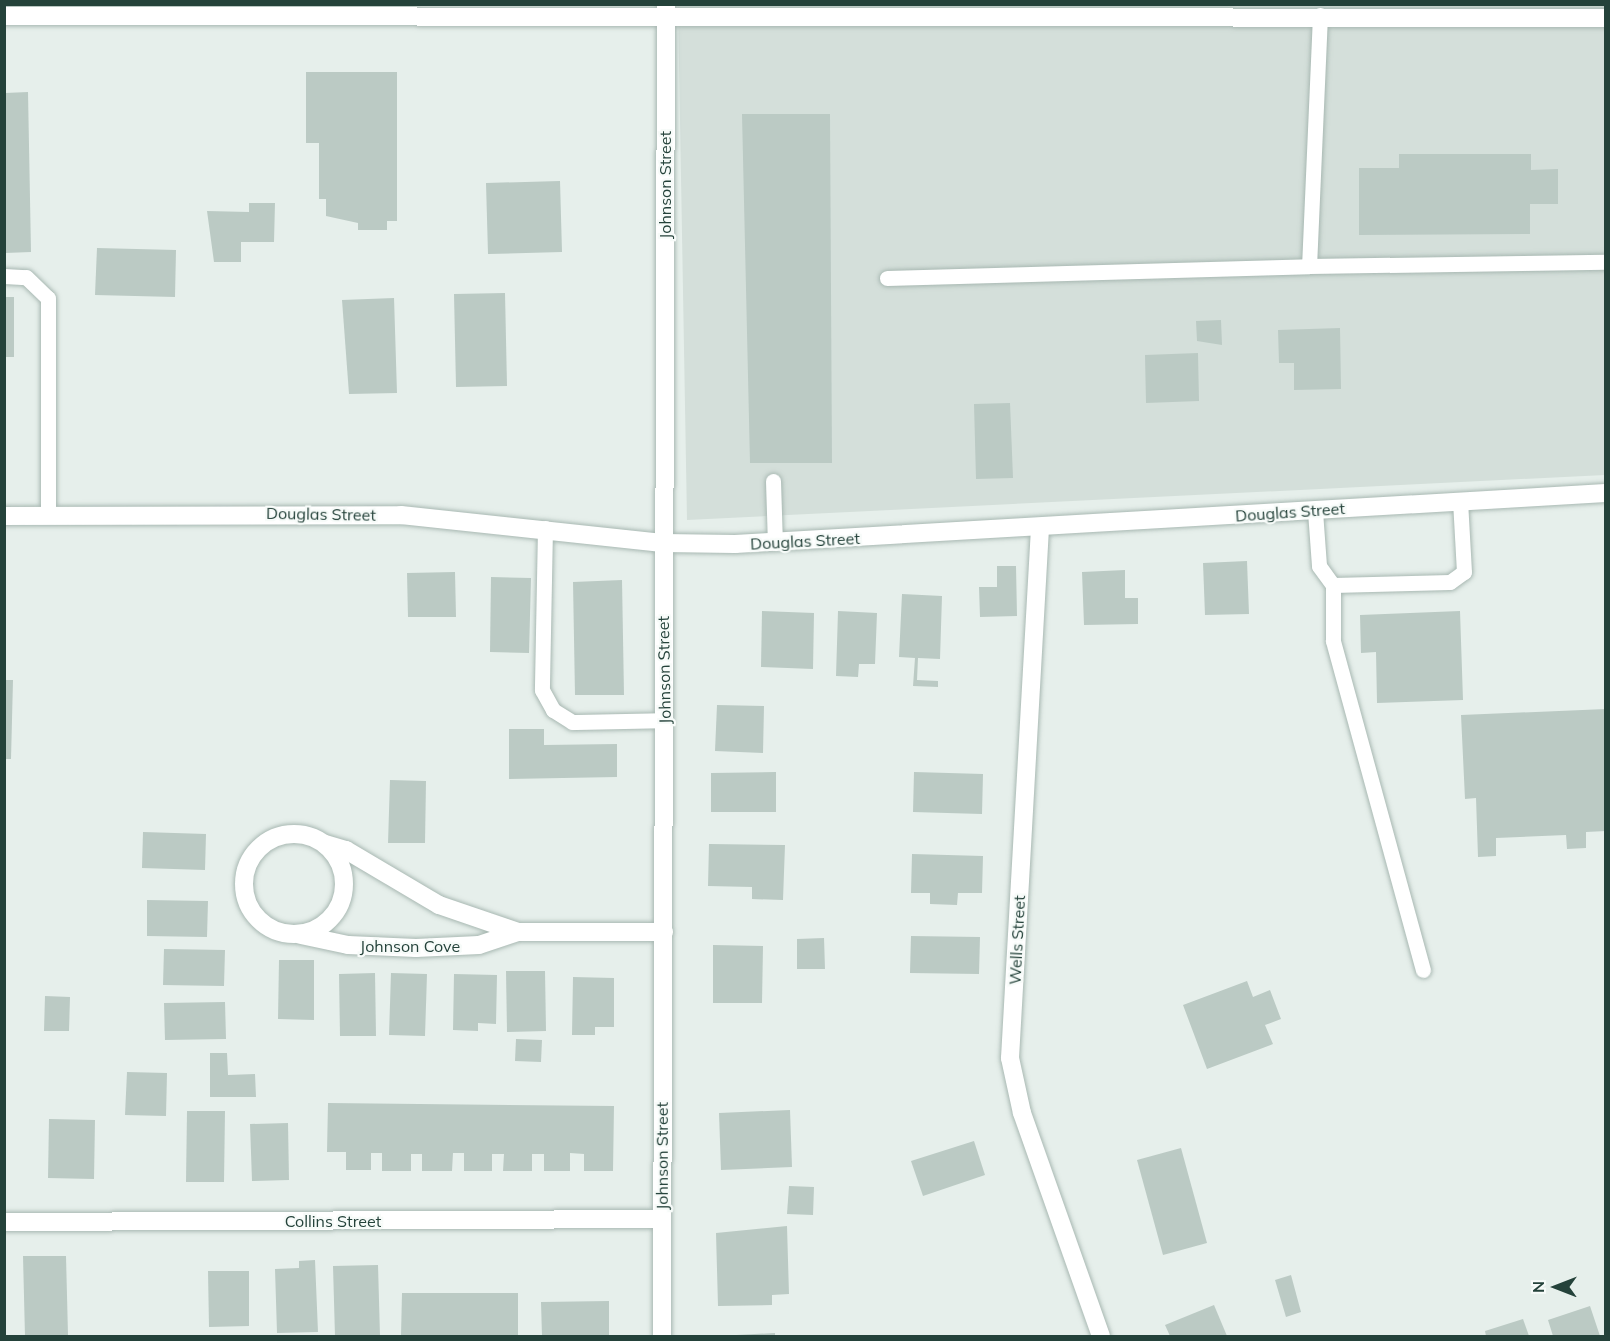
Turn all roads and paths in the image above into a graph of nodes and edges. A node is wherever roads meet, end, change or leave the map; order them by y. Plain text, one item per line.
1 (666, 11) edge
2 (1584, 11) edge
3 (4, 15) edge
4 (1320, 15) junction
5 (1605, 18) edge
6 (1605, 262) edge
7 (1309, 266) junction
8 (4, 276) edge
9 (888, 278) dead end
10 (773, 481) dead end
11 (1605, 493) edge
12 (1460, 501) junction
13 (1315, 511) junction
14 (4, 516) edge
15 (48, 516) junction
16 (546, 528) junction
17 (1040, 528) junction
18 (663, 543) junction
19 (775, 543) junction
20 (1333, 585) junction
21 (664, 720) junction
22 (325, 844) junction
23 (518, 932) junction
24 (664, 932) junction
25 (301, 935) junction
26 (1423, 970) dead end
27 (662, 1220) junction
28 (4, 1222) edge
29 (662, 1336) edge
30 (1101, 1336) edge

1 - 3 street
1 - 4 street
1 - 18 street, Johnson Street
2 - 4 street
2 - 5 street
4 - 7 lane
6 - 7 lane
7 - 9 lane
8 - 15 lane
10 - 19 lane
11 - 12 street, Douglas Street
12 - 13 street, Douglas Street
12 - 20 lane
13 - 17 street, Douglas Street
13 - 20 lane
14 - 15 street, Douglas Street
15 - 16 street, Douglas Street
16 - 18 street, Douglas Street
16 - 21 lane
17 - 19 street, Douglas Street
17 - 30 street, Wells Street
18 - 19 street, Douglas Street
18 - 21 street, Johnson Street
20 - 26 lane
21 - 24 street, Johnson Street
22 - 23 street, Johnson Cove
22 - 25 street
22 - 25 street, Johnson Cove
23 - 24 street, Johnson Cove
23 - 25 street, Johnson Cove
24 - 27 street, Johnson Street
27 - 28 street, Collins Street
27 - 29 street, Johnson Street

